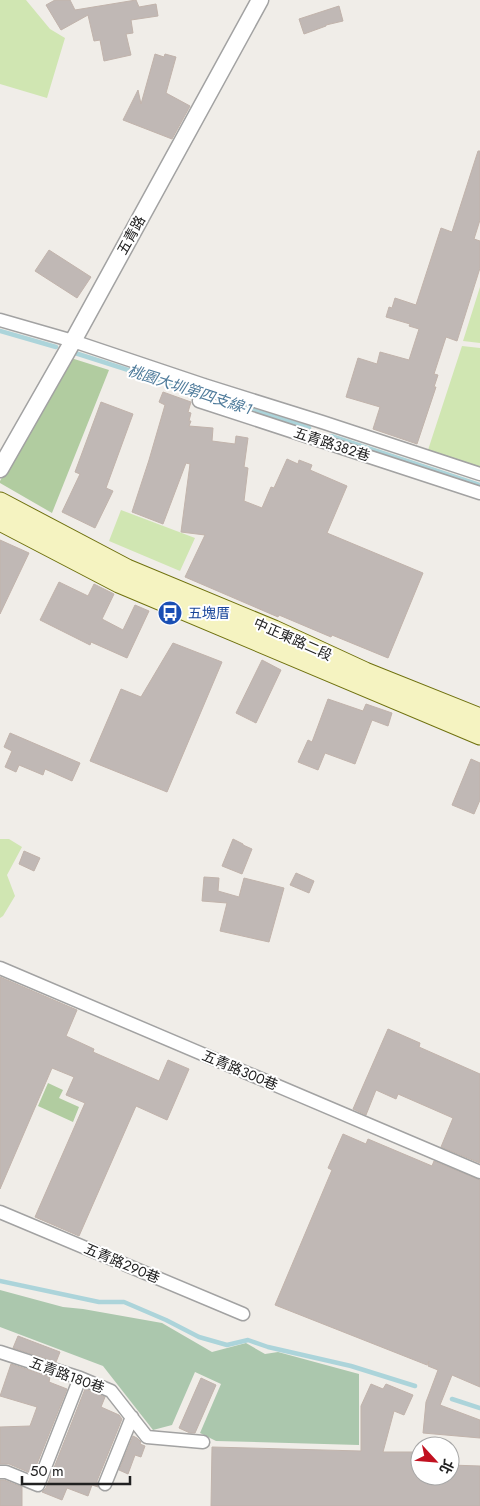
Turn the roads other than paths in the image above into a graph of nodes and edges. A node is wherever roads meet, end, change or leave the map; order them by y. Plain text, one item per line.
1 (260, 0) edge
2 (0, 320) edge
3 (73, 341) junction
4 (204, 385) junction
5 (0, 468) edge
6 (480, 474) edge
7 (480, 493) edge
8 (0, 502) edge
9 (0, 521) edge
10 (480, 718) edge
11 (480, 735) edge
12 (0, 968) edge
13 (480, 1172) edge
14 (0, 1212) edge
15 (243, 1314) dead end
16 (0, 1352) edge
17 (80, 1378) junction
18 (132, 1417) junction
19 (203, 1442) dead end
20 (0, 1472) edge
21 (105, 1484) dead end

1 - 3 street, 五青路
2 - 3 street, 五青路382巷
3 - 4 street, 五青路382巷
3 - 5 street, 五青路
4 - 6 street, 五青路382巷
4 - 7 street, 五青路382巷
8 - 10 main road, 中正東路二段
9 - 11 main road, 中正東路二段
12 - 13 street, 五青路300巷
14 - 15 street, 五青路290巷
16 - 17 street, 五青路180巷
17 - 18 street, 五青路180巷
17 - 20 street
18 - 19 street, 五青路180巷
18 - 21 street

